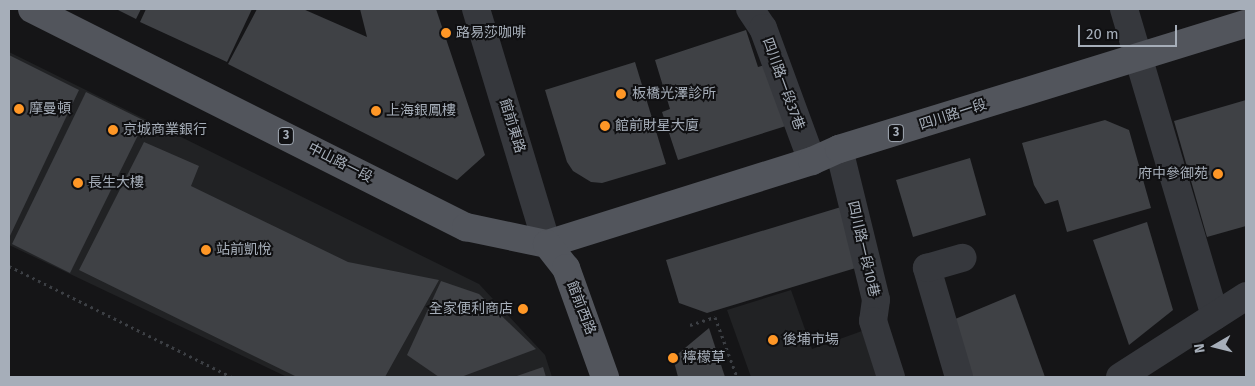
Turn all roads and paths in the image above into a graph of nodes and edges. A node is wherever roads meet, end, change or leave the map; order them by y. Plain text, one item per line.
1 (32, 9) edge
2 (476, 9) edge
3 (750, 9) edge
4 (1124, 9) edge
5 (1246, 24) edge
6 (1141, 56) junction
7 (839, 149) junction
8 (812, 161) junction
9 (547, 244) junction
10 (963, 258) dead end
11 (9, 266) edge
12 (1246, 296) edge
13 (1215, 316) junction
14 (690, 325) dead end
15 (232, 377) edge
16 (605, 377) edge
17 (737, 377) edge
18 (891, 377) edge
19 (959, 377) edge
20 (1120, 377) edge

1 - 9 main road, 中山路一段 / 3
2 - 9 street, 館前東路
3 - 8 street, 四川路一段37巷
4 - 6 street
5 - 6 main road, 四川路一段 / 3
6 - 7 main road, 四川路一段 / 3
6 - 13 street
7 - 8 main road, 四川路一段 / 3
7 - 18 street, 四川路一段10巷
8 - 9 main road, 四川路一段 / 3
9 - 16 main road, 館前西路
10 - 19 street
11 - 15 path
12 - 13 street
13 - 20 street
14 - 17 path

